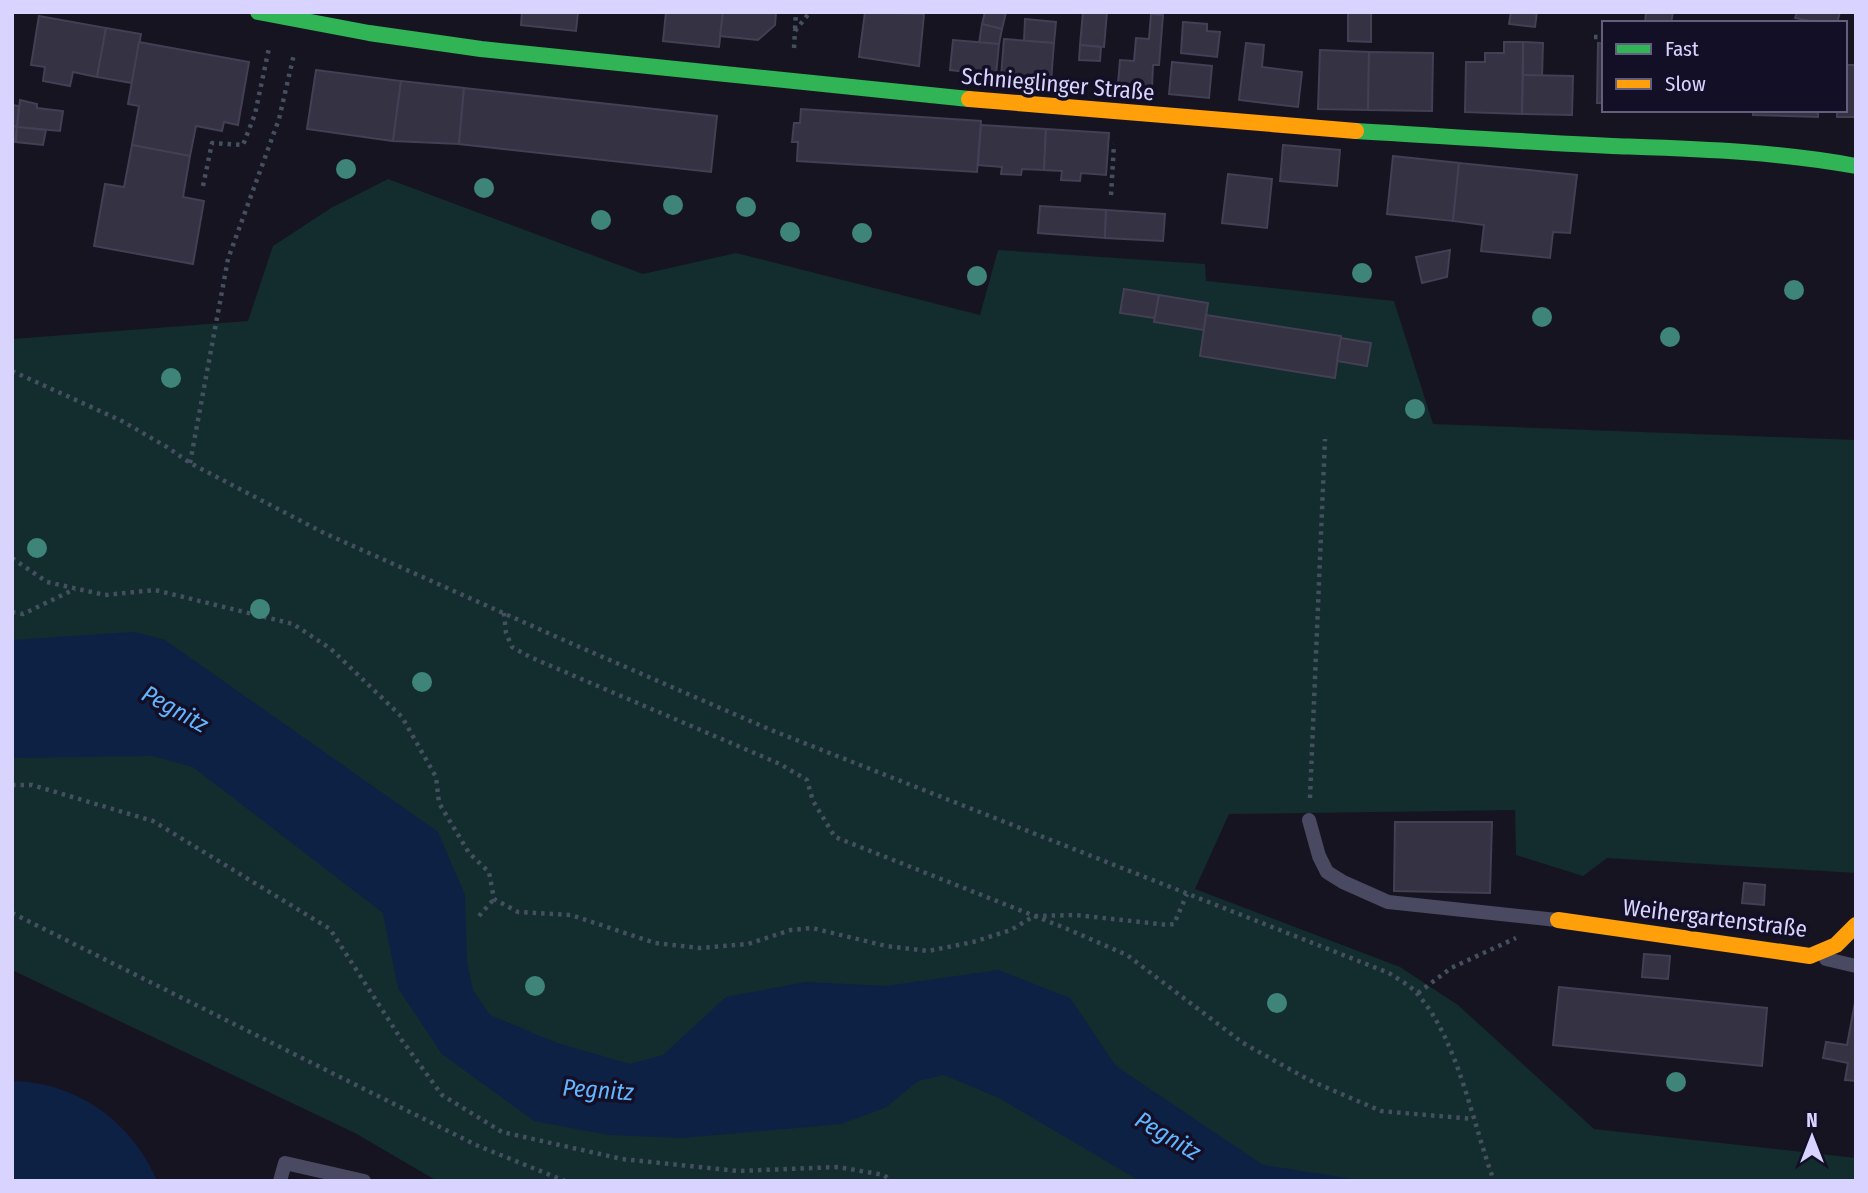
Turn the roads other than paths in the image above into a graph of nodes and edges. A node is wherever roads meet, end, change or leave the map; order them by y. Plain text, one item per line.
1 (258, 12) edge
2 (1856, 166) edge
3 (1309, 820) road end
4 (1558, 920) joint
5 (1856, 925) edge
6 (1810, 956) junction
7 (1856, 966) edge
8 (280, 1181) edge
9 (364, 1181) edge

1 - 2 street, Schnieglinger Straße
3 - 4 lane
4 - 6 street, Weihergartenstraße
5 - 6 street, Weihergartenstraße
6 - 7 lane
8 - 9 lane

